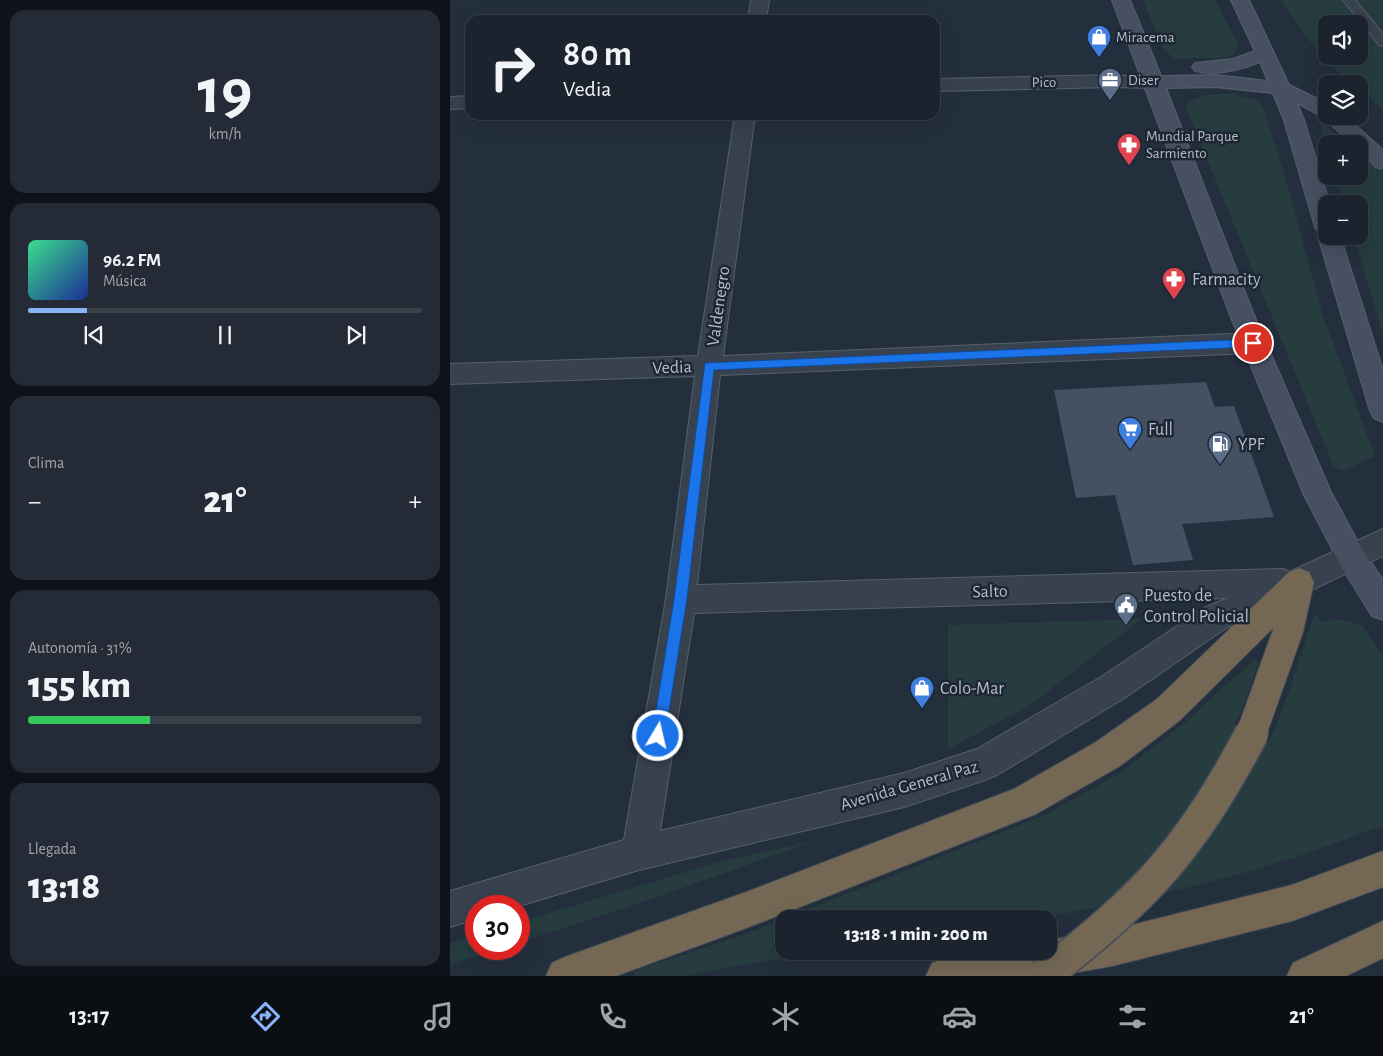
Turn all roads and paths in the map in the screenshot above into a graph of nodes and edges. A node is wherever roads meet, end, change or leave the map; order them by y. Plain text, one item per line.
1 (760, 0) edge
2 (1120, 0) edge
3 (1240, 0) edge
4 (1348, 0) edge
5 (758, 15) edge
6 (1383, 42) edge
7 (1266, 53) junction
8 (1144, 56) junction
9 (1153, 82) junction
10 (940, 85) edge
11 (1280, 88) junction
12 (465, 102) edge
13 (450, 103) edge
14 (1318, 107) edge
15 (744, 120) edge
16 (1344, 125) edge
17 (1383, 162) edge
18 (1318, 198) edge
19 (1332, 245) edge
20 (1253, 343) junction
21 (709, 366) junction
22 (450, 374) edge
23 (1383, 411) edge
24 (1383, 542) edge
25 (1351, 557) junction
26 (1299, 582) junction
27 (681, 599) junction
28 (1383, 606) edge
29 (639, 853) junction
30 (1383, 868) edge
31 (450, 909) edge
32 (1383, 939) edge
33 (565, 976) edge
34 (945, 976) edge
35 (1044, 976) edge
36 (1306, 976) edge

1 - 5 street
2 - 8 main road
3 - 7 main road
4 - 6 lane
7 - 8 main road
7 - 11 main road
8 - 9 main road
9 - 10 street, Pico
9 - 11 main road
9 - 20 main road
11 - 14 main road
11 - 18 main road
12 - 13 street
15 - 21 street, Valdenegro
16 - 17 main road
19 - 23 main road
20 - 21 street, Vedia
20 - 25 main road
21 - 22 street, Vedia
21 - 27 street, Valdenegro
24 - 25 street, Avenida General Paz
25 - 26 street, Avenida General Paz
25 - 28 main road
26 - 27 street, Salto
26 - 29 street, Avenida General Paz
26 - 33 highway
26 - 35 highway, bridge
27 - 29 street, Valdenegro
29 - 31 street, Avenida General Paz
30 - 34 highway
32 - 36 highway

